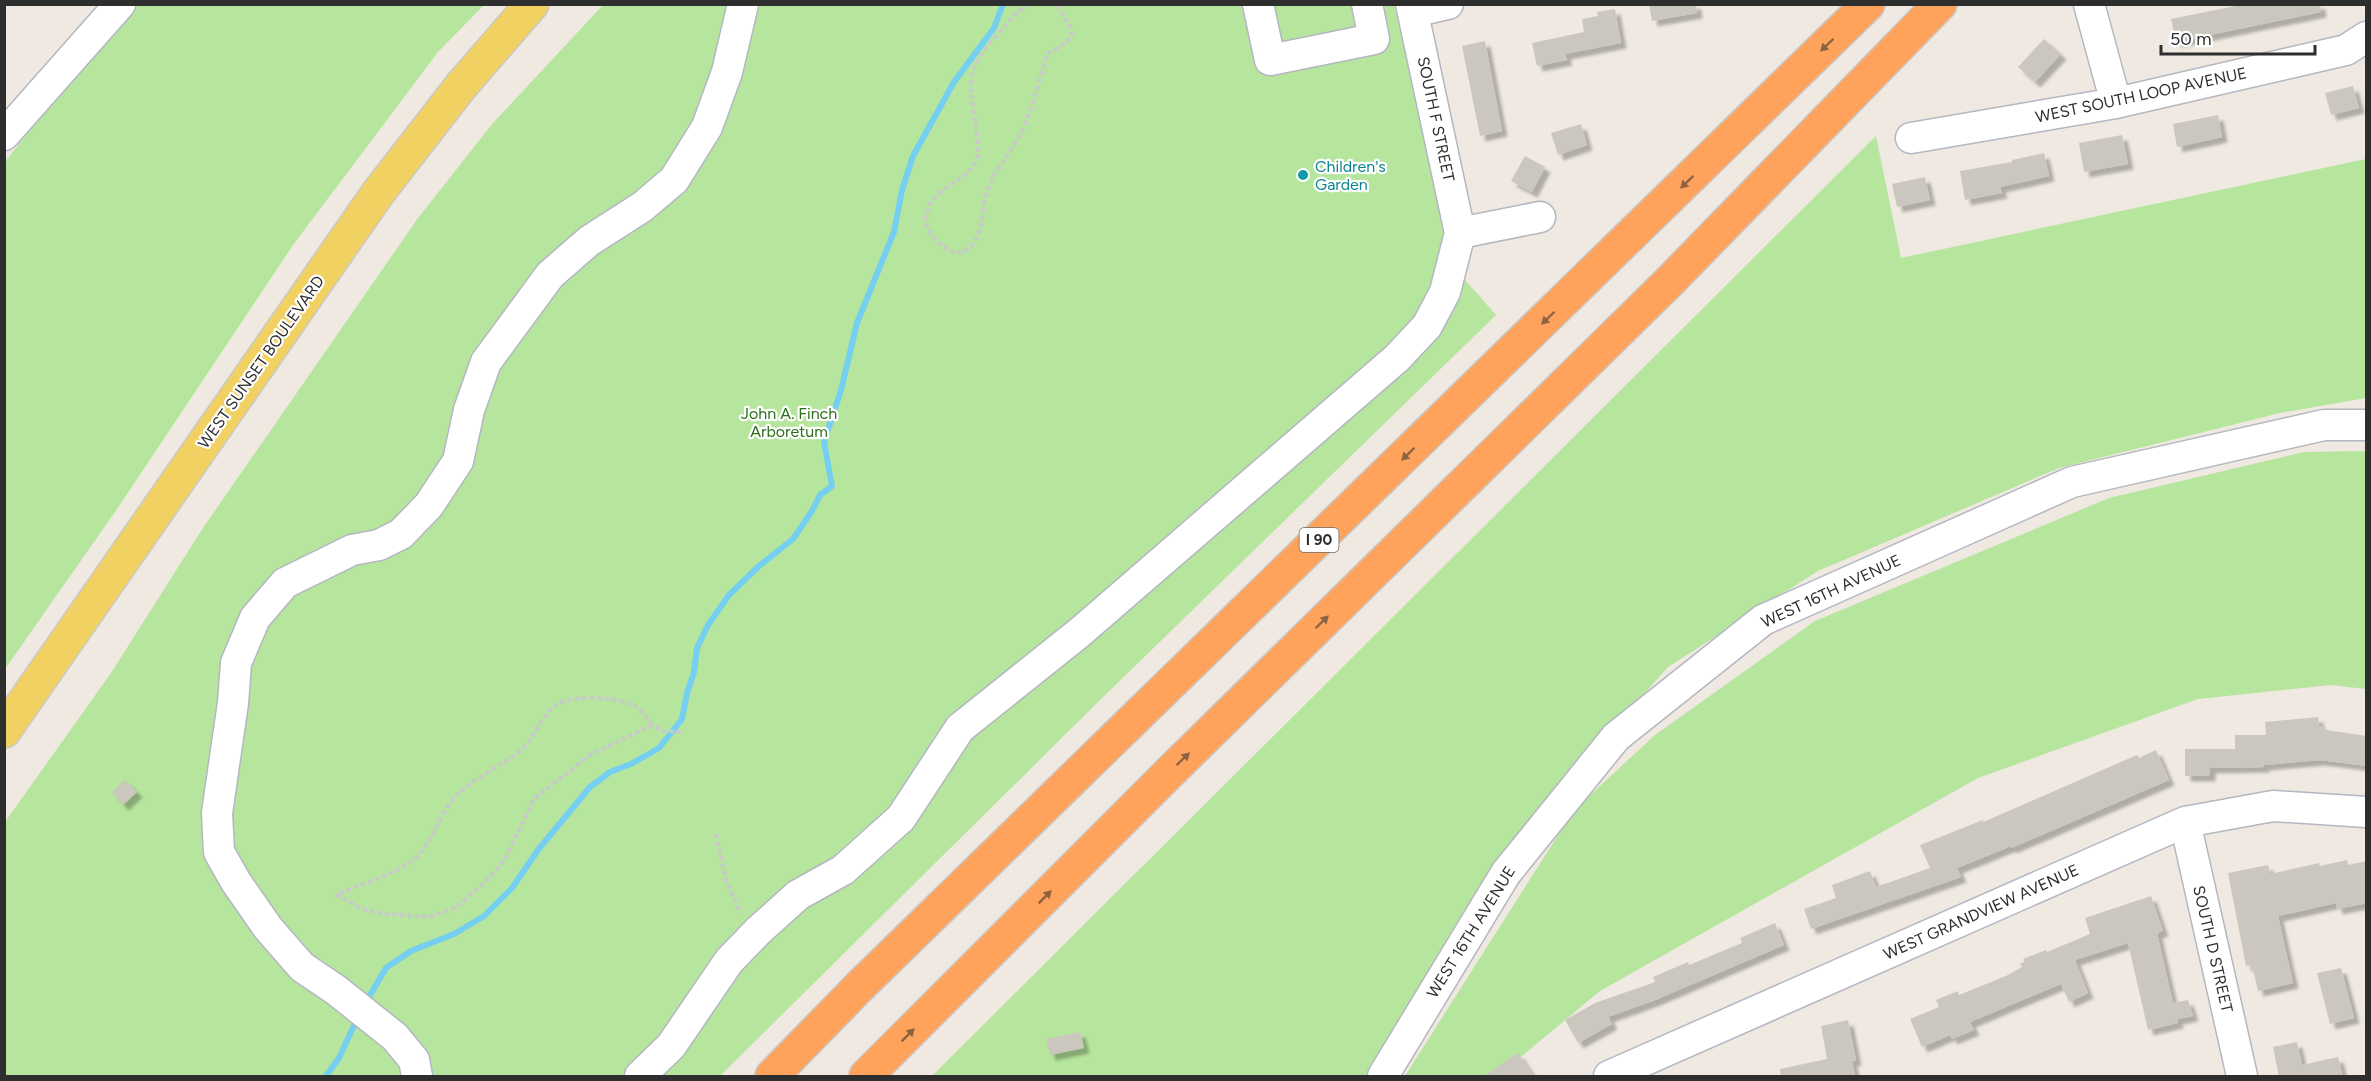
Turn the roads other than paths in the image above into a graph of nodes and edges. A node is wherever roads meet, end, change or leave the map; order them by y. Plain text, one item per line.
1 (120, 4) edge
2 (531, 4) edge
3 (743, 4) edge
4 (1258, 4) edge
5 (1367, 4) edge
6 (1448, 4) edge
7 (1868, 4) edge
8 (1940, 4) edge
9 (2089, 4) edge
10 (1412, 8) edge
11 (2367, 37) edge
12 (2116, 103) junction
13 (4, 135) edge
14 (1911, 138) dead end
15 (1540, 217) dead end
16 (1460, 233) junction
17 (2367, 425) edge
18 (4, 731) edge
19 (2367, 812) edge
20 (2185, 822) junction
21 (1609, 1076) edge
22 (417, 1077) edge
23 (640, 1077) edge
24 (772, 1077) edge
25 (866, 1077) edge
26 (1383, 1077) edge
27 (2242, 1077) edge

1 - 13 street
2 - 18 main road, WEST SUNSET BOULEVARD
3 - 22 street
4 - 5 street
6 - 10 street
7 -> 24 highway, I 90
25 -> 8 highway
9 - 12 street
10 - 16 street, SOUTH F STREET
11 - 12 street, WEST SOUTH LOOP AVENUE
12 - 14 street, WEST SOUTH LOOP AVENUE
15 - 16 street
16 - 23 street
17 - 26 street, WEST 16TH AVENUE
19 - 20 street, WEST GRANDVIEW AVENUE
20 - 21 street, WEST GRANDVIEW AVENUE
20 - 27 street, SOUTH D STREET

